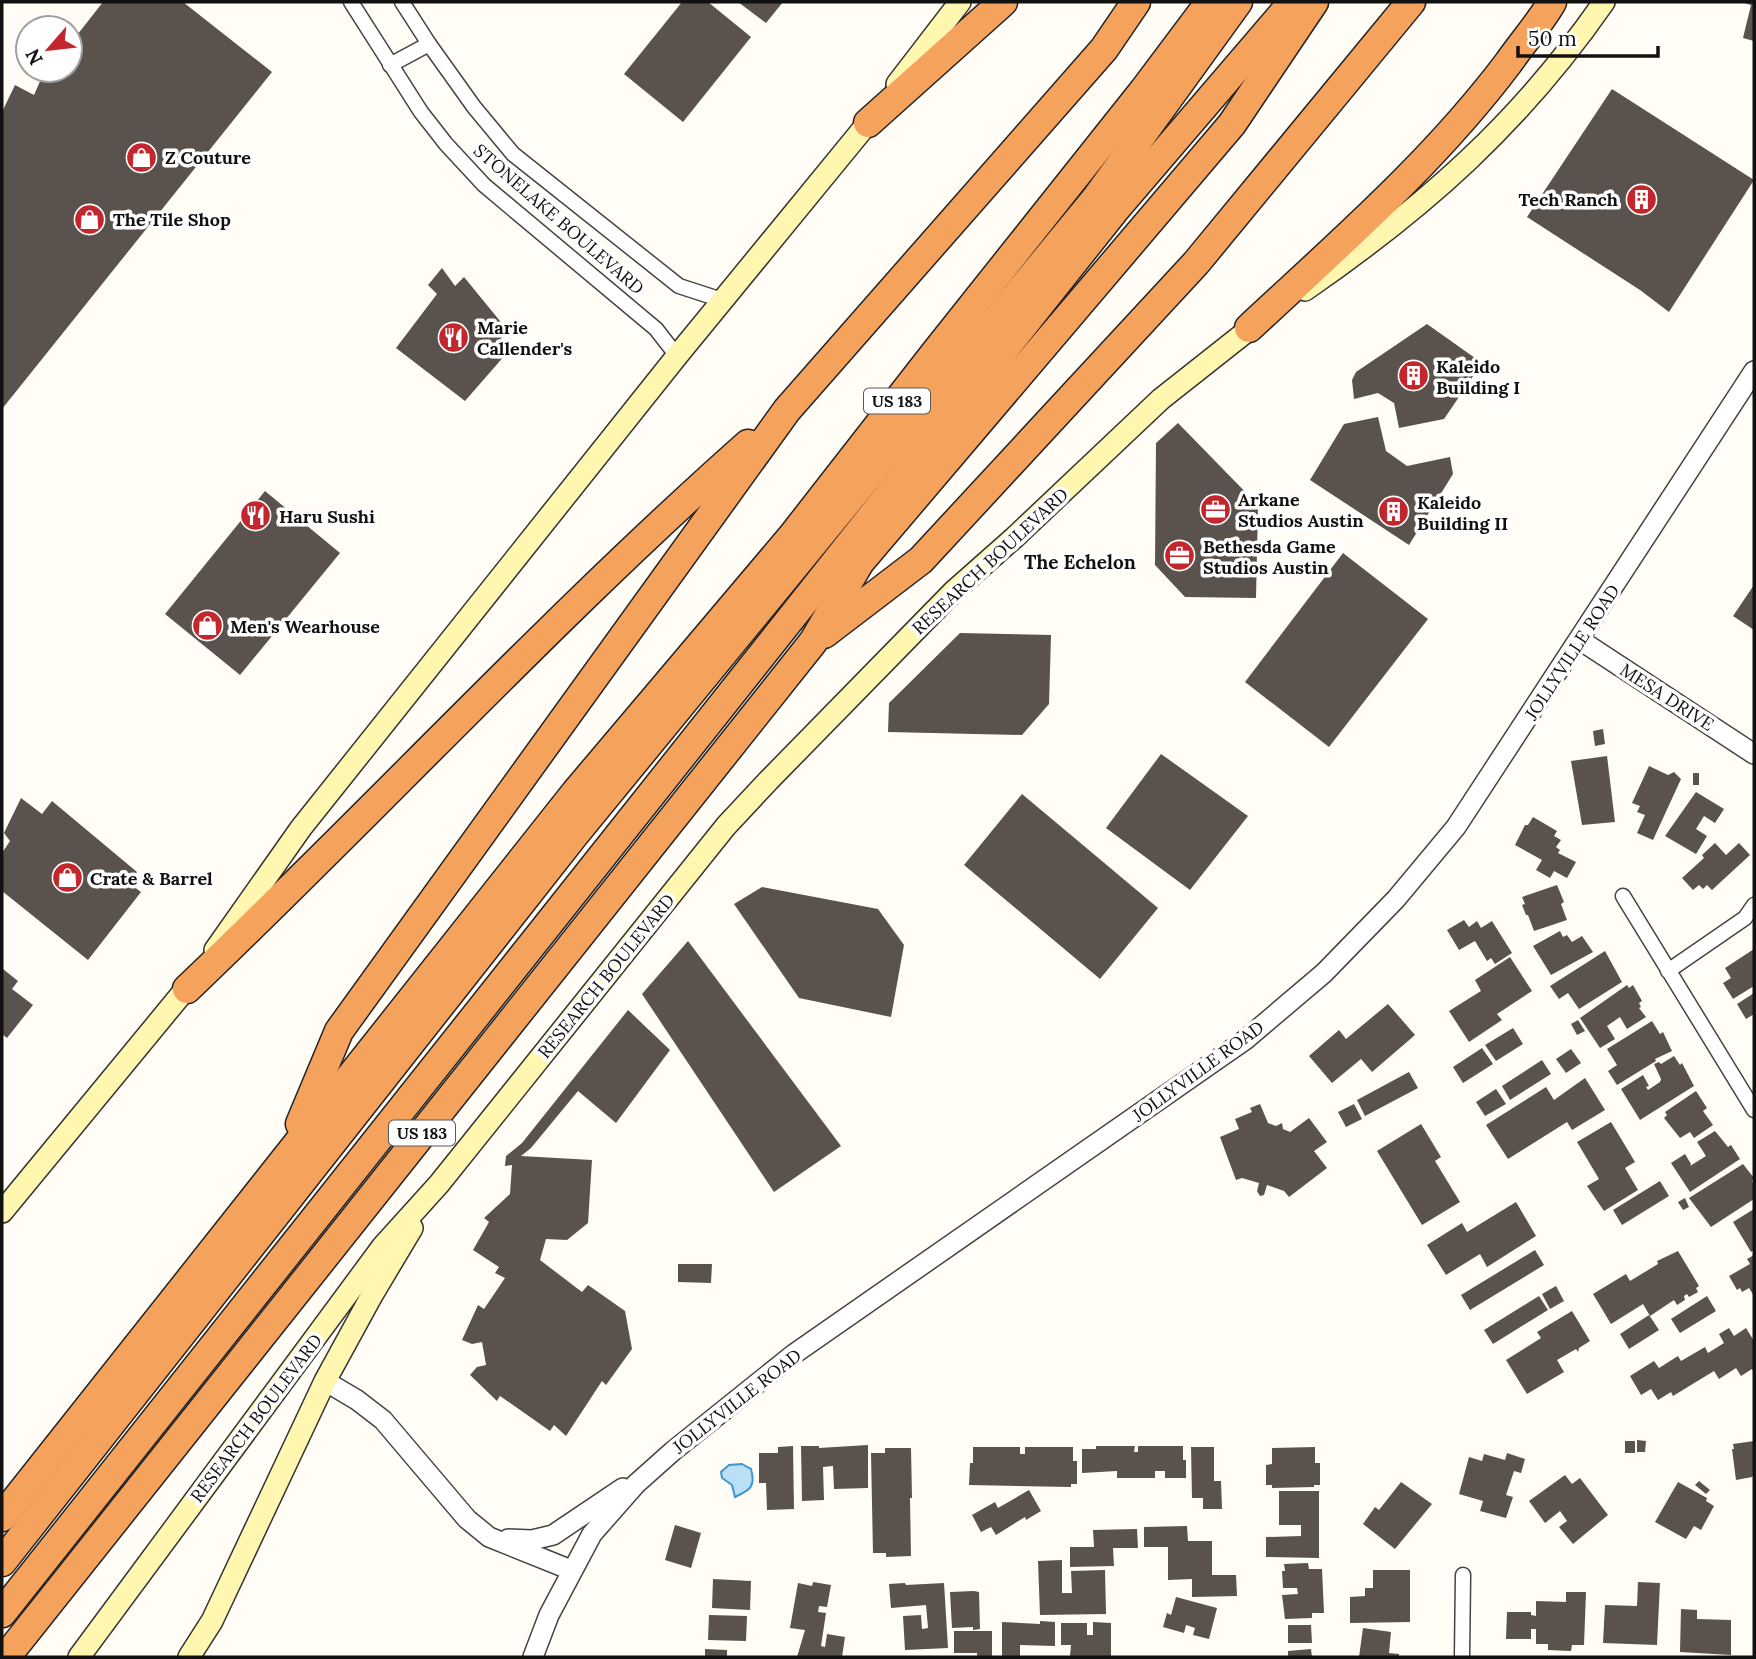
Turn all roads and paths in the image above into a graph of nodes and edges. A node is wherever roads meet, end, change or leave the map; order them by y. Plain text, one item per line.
1 (351, 2) edge
2 (402, 2) edge
3 (960, 2) edge
4 (1003, 2) edge
5 (1136, 2) edge
6 (1210, 2) edge
7 (1218, 2) edge
8 (1238, 2) edge
9 (1268, 2) edge
10 (1293, 2) edge
11 (1314, 2) edge
12 (1411, 2) edge
13 (1552, 2) edge
14 (1604, 2) edge
15 (429, 44) junction
16 (390, 65) junction
17 (868, 123) junction
18 (1106, 204) junction
19 (722, 300) junction
20 (1249, 328) junction
21 (677, 356) junction
22 (1754, 371) edge
23 (786, 410) junction
24 (1580, 640) junction
25 (813, 642) junction
26 (1754, 754) edge
27 (1623, 896) dead end
28 (1754, 905) edge
29 (1668, 971) junction
30 (187, 989) junction
31 (1754, 1110) edge
32 (288, 1156) junction
33 (439, 1184) junction
34 (2, 1212) edge
35 (325, 1381) junction
36 (636, 1484) junction
37 (2, 1517) edge
38 (489, 1537) junction
39 (2, 1562) edge
40 (571, 1570) junction
41 (1463, 1575) dead end
42 (2, 1614) edge
43 (32, 1624) junction
44 (6, 1657) edge
45 (20, 1657) edge
46 (79, 1657) edge
47 (189, 1657) edge
48 (533, 1657) edge
49 (1462, 1657) edge

1 - 16 street, STONELAKE BOULEVARD
2 - 15 street, STONELAKE BOULEVARD
3 - 17 main road
4 - 17 highway
5 - 23 highway
6 - 32 highway, US 183
7 - 18 highway
8 - 18 highway
9 - 18 highway
10 - 18 highway
11 - 25 highway, US 183
12 - 25 highway
13 - 20 highway
14 - 20 main road, RESEARCH BOULEVARD
15 - 16 street
15 - 19 street, STONELAKE BOULEVARD
16 - 21 street, STONELAKE BOULEVARD
17 - 19 main road
18 - 39 highway
18 - 42 highway
19 - 21 main road
20 - 33 main road, RESEARCH BOULEVARD
21 - 30 main road
22 - 24 street, JOLLYVILLE ROAD
23 - 30 highway
23 - 32 highway
24 - 26 street, MESA DRIVE
24 - 36 street, JOLLYVILLE ROAD
25 - 43 highway, US 183
27 - 29 street
28 - 29 street
29 - 31 street
30 - 34 main road
32 - 37 highway, US 183
33 - 35 main road, RESEARCH BOULEVARD
33 - 46 main road, RESEARCH BOULEVARD
35 - 38 street
35 - 47 main road, RESEARCH BOULEVARD
36 - 38 street
36 - 40 street, JOLLYVILLE ROAD
38 - 40 street
40 - 48 street, JOLLYVILLE ROAD
41 - 49 street
43 - 44 highway, US 183
43 - 45 highway

